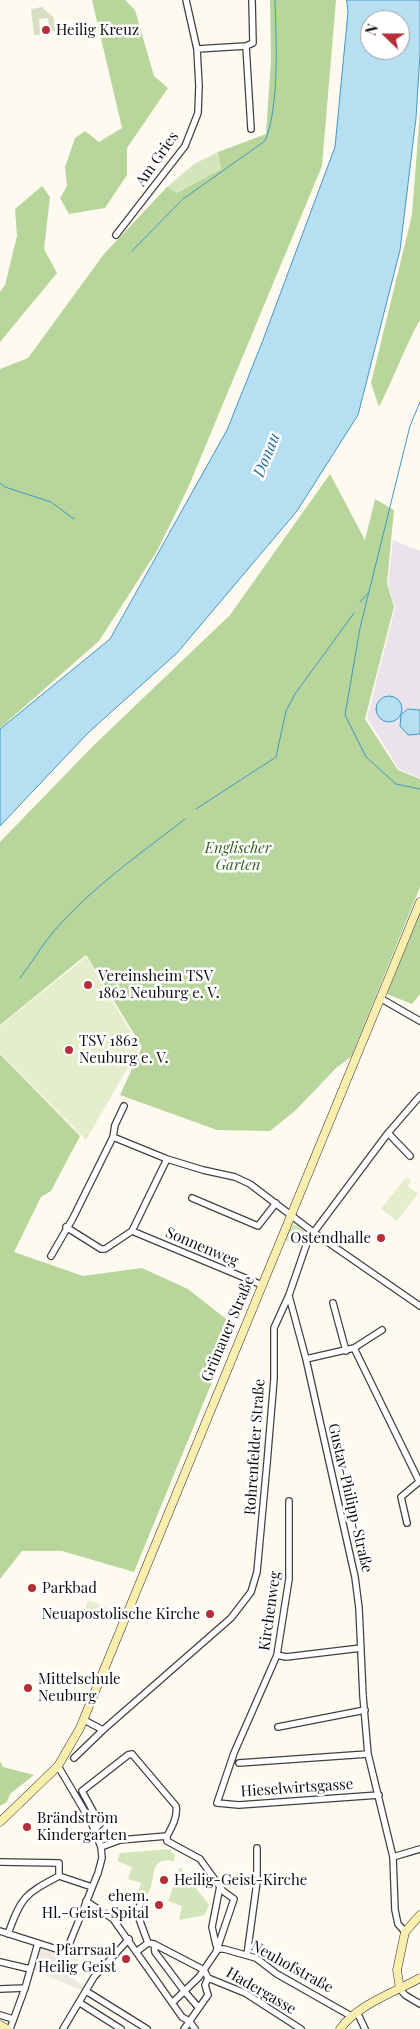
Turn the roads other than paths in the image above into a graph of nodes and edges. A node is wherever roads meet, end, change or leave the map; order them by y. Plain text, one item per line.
1 (186, 0) edge
2 (252, 0) edge
3 (246, 46) junction
4 (197, 49) junction
5 (251, 129) dead end
6 (116, 235) dead end
7 (420, 902) edge
8 (380, 998) junction
9 (420, 1021) edge
10 (420, 1096) edge
11 (124, 1106) dead end
12 (388, 1133) junction
13 (113, 1137) junction
14 (410, 1156) dead end
15 (167, 1159) junction
16 (192, 1198) dead end
17 (276, 1203) junction
18 (292, 1214) junction
19 (66, 1227) junction
20 (132, 1231) junction
21 (313, 1232) junction
22 (51, 1256) dead end
23 (262, 1285) junction
24 (288, 1295) junction
25 (333, 1303) dead end
26 (420, 1306) edge
27 (382, 1330) dead end
28 (354, 1348) junction
29 (346, 1350) junction
30 (306, 1359) junction
31 (420, 1481) edge
32 (289, 1501) dead end
33 (407, 1523) dead end
34 (361, 1648) junction
35 (277, 1655) junction
36 (365, 1710) junction
37 (84, 1720) junction
38 (278, 1726) dead end
39 (104, 1730) junction
40 (368, 1754) junction
41 (74, 1758) dead end
42 (239, 1763) dead end
43 (58, 1766) junction
44 (379, 1795) junction
45 (217, 1803) joint
46 (0, 1822) edge
47 (94, 1830) junction
48 (167, 1836) junction
49 (101, 1846) junction
50 (257, 1848) dead end
51 (420, 1849) edge
52 (393, 1857) junction
53 (0, 1862) edge
54 (61, 1876) junction
55 (220, 1886) junction
56 (92, 1887) junction
57 (86, 1901) junction
58 (141, 1902) dead end
59 (420, 1915) edge
60 (0, 1931) edge
61 (405, 1932) junction
62 (8, 1934) junction
63 (129, 1939) junction
64 (38, 1943) junction
65 (151, 1944) junction
66 (217, 1949) junction
67 (136, 1952) junction
68 (247, 1955) junction
69 (0, 1962) edge
70 (30, 1969) junction
71 (204, 1970) junction
72 (208, 1978) junction
73 (420, 1978) edge
74 (25, 1988) junction
75 (0, 1989) edge
76 (400, 1989) junction
77 (86, 1991) junction
78 (185, 1992) junction
79 (172, 2002) junction
80 (80, 2003) junction
81 (420, 2004) edge
82 (199, 2008) junction
83 (354, 2014) junction
84 (0, 2015) edge
85 (13, 2019) junction
86 (189, 2021) junction
87 (0, 2025) edge
88 (8, 2029) edge
89 (62, 2029) edge
90 (121, 2029) edge
91 (147, 2029) edge
92 (184, 2029) edge
93 (195, 2029) edge
94 (301, 2029) edge
95 (340, 2029) edge
96 (365, 2029) edge

1 - 4 street, Am Gries
2 - 3 street
3 - 4 street
3 - 5 street
4 - 6 street, Am Gries
7 - 8 street, Grünauer Straße
8 - 9 street
8 - 18 street, Grünauer Straße
10 - 12 street, Rohrenfelder Straße
11 - 13 street
12 - 14 street
12 - 21 street, Rohrenfelder Straße
13 - 15 street
13 - 19 street
15 - 17 street
15 - 20 street
16 - 17 street
17 - 18 street
18 - 21 street
18 - 23 street, Grünauer Straße
19 - 20 street
19 - 22 street
20 - 23 street, Sonnenweg
21 - 24 street, Rohrenfelder Straße
21 - 26 street
23 - 37 street, Grünauer Straße
24 - 30 street, Gustav-Philipp-Straße
24 - 39 street, Rohrenfelder Straße
25 - 29 street
27 - 28 street
28 - 29 street
28 - 31 street
29 - 30 street
30 - 34 street, Gustav-Philipp-Straße
31 - 33 street
32 - 35 street, Kirchenweg
34 - 35 street
34 - 36 street, Gustav-Philipp-Straße
35 - 45 street, Kirchenweg
36 - 38 street
36 - 40 street, Gustav-Philipp-Straße
37 - 39 street
37 - 43 street, Grünauer Straße
39 - 41 street, Rohrenfelder Straße
40 - 42 street
40 - 44 street, Gustav-Philipp-Straße
43 - 46 street, Grünauer Straße
43 - 47 street
44 - 45 street, Hieselwirtsgasse
44 - 52 street, Gustav-Philipp-Straße
47 - 48 street
47 - 49 street
48 - 49 street
48 - 55 street
49 - 56 street
50 - 68 street
51 - 52 street
52 - 61 street, Gustav-Philipp-Straße
53 - 54 street
54 - 56 street
54 - 62 street
55 - 66 street
55 - 66 street
56 - 57 street
57 - 63 street
57 - 64 street
58 - 65 street
59 - 61 street
60 - 62 street
61 - 76 street
62 - 64 street
63 - 67 street
63 - 77 street
64 - 70 street
65 - 67 street
65 - 71 street
65 - 78 street
66 - 68 street, Neuhofstraße
66 - 71 street
67 - 79 street
68 - 83 street, Neuhofstraße
69 - 70 street
70 - 74 street
71 - 72 street
71 - 78 street
72 - 82 street
72 - 94 street, Hadergasse
73 - 76 street
74 - 75 street
74 - 85 street
76 - 81 street
76 - 83 street
77 - 80 street
77 - 91 street
78 - 79 street
78 - 82 street
79 - 86 street
80 - 89 street
80 - 90 street
82 - 86 street
83 - 95 street
83 - 96 street
84 - 85 street
85 - 88 street
86 - 92 street
86 - 93 street
87 - 88 street

